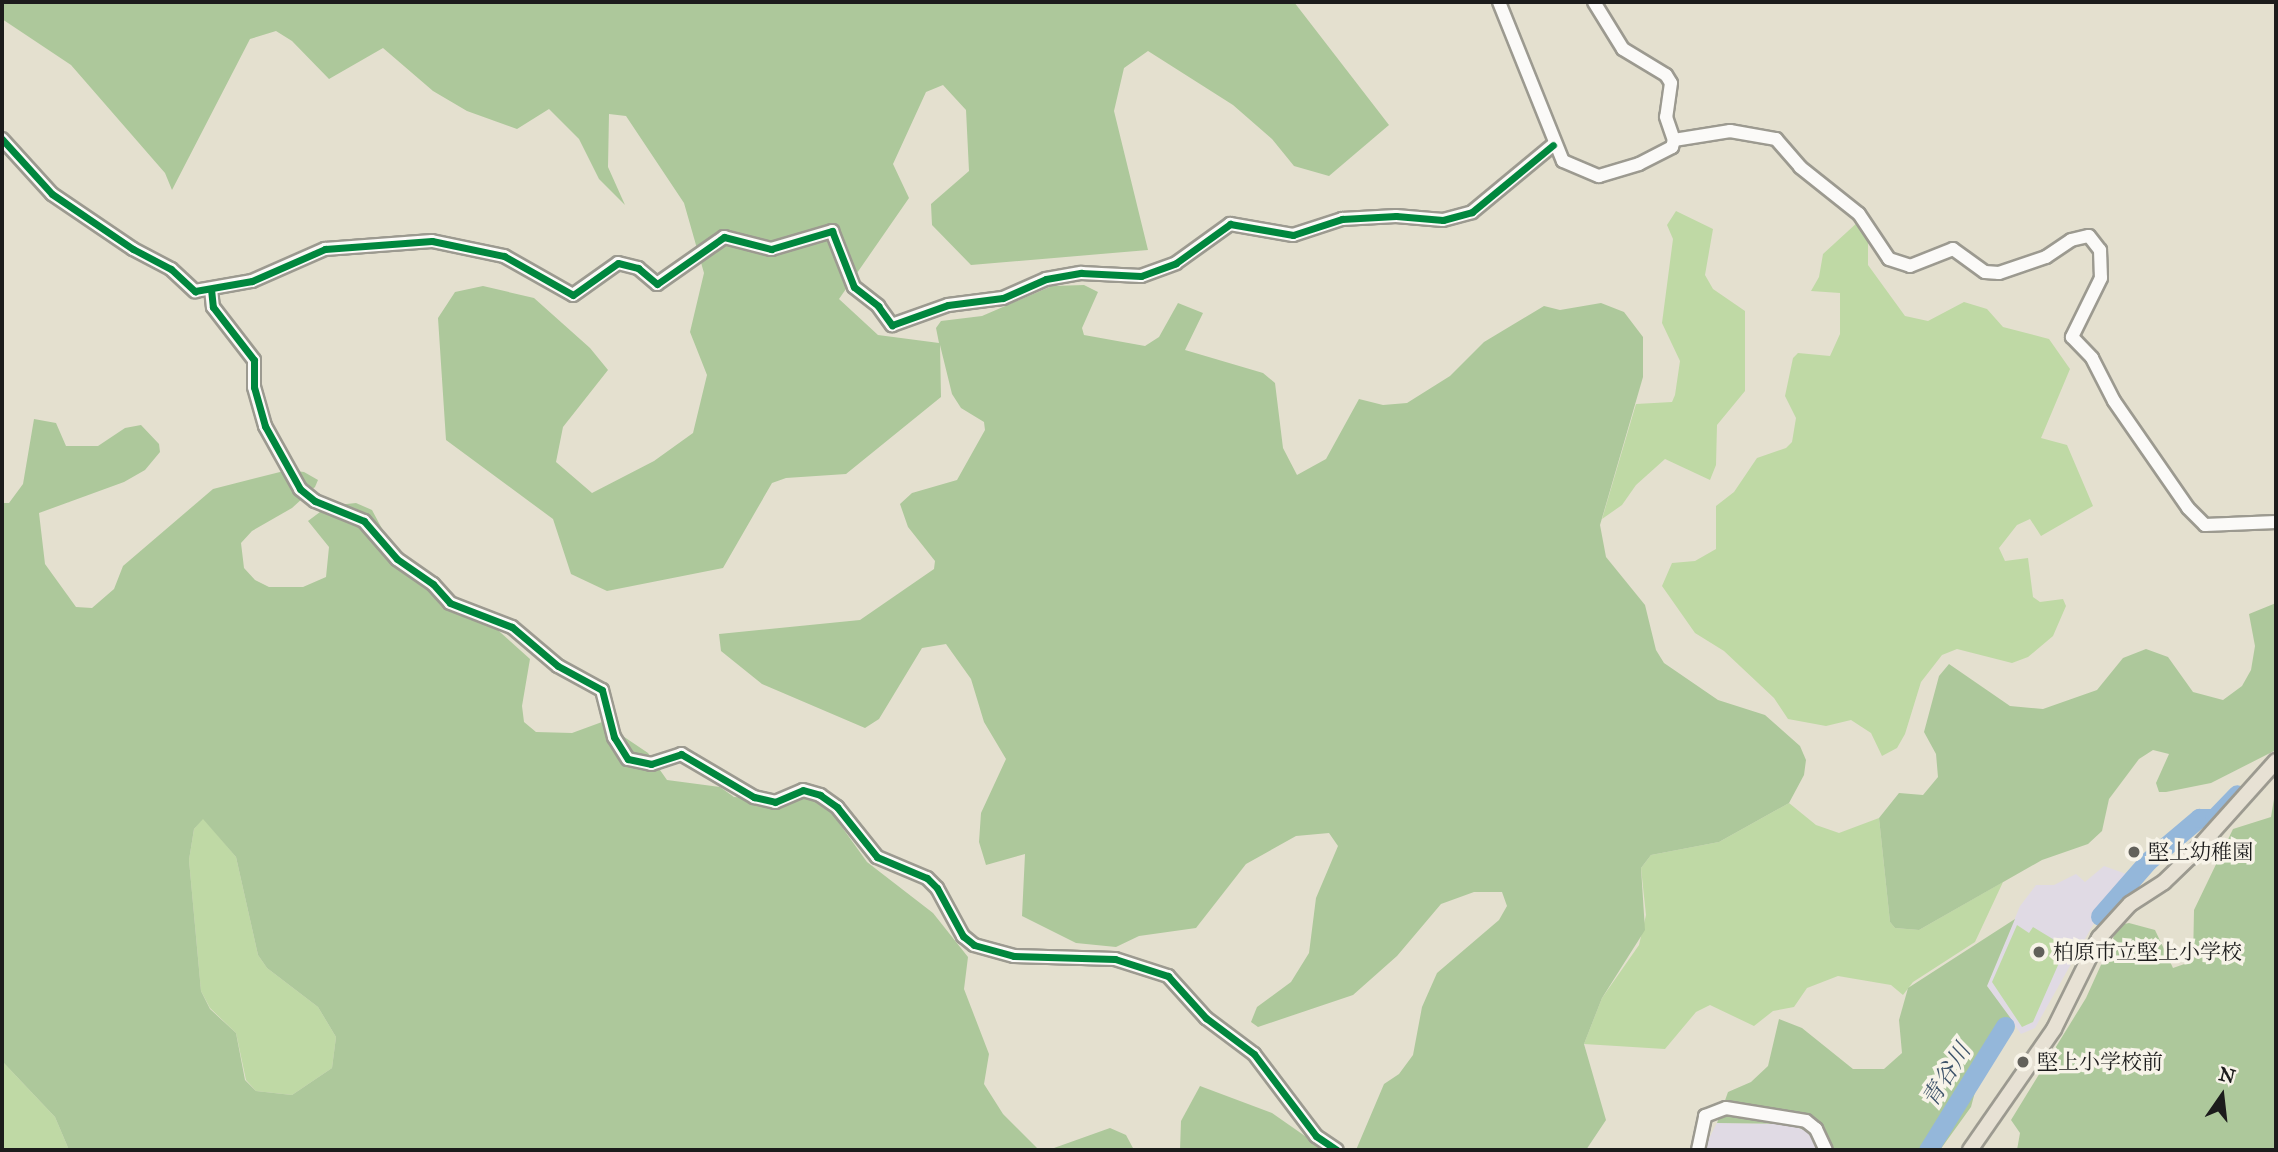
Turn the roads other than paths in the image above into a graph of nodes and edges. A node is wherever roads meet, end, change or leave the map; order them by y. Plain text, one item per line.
1 (1499, 2) edge
2 (1594, 2) edge
3 (2, 139) edge
4 (1674, 140) junction
5 (1553, 145) junction
6 (211, 289) junction
7 (2276, 522) edge
8 (2276, 761) edge
9 (1338, 1150) edge
10 (1698, 1150) edge
11 (1826, 1150) edge
12 (1970, 1150) edge

1 - 5 street
2 - 4 street
3 - 6 street
4 - 5 street
4 - 7 street
5 - 6 street
6 - 9 street
8 - 12 main road
10 - 11 street

